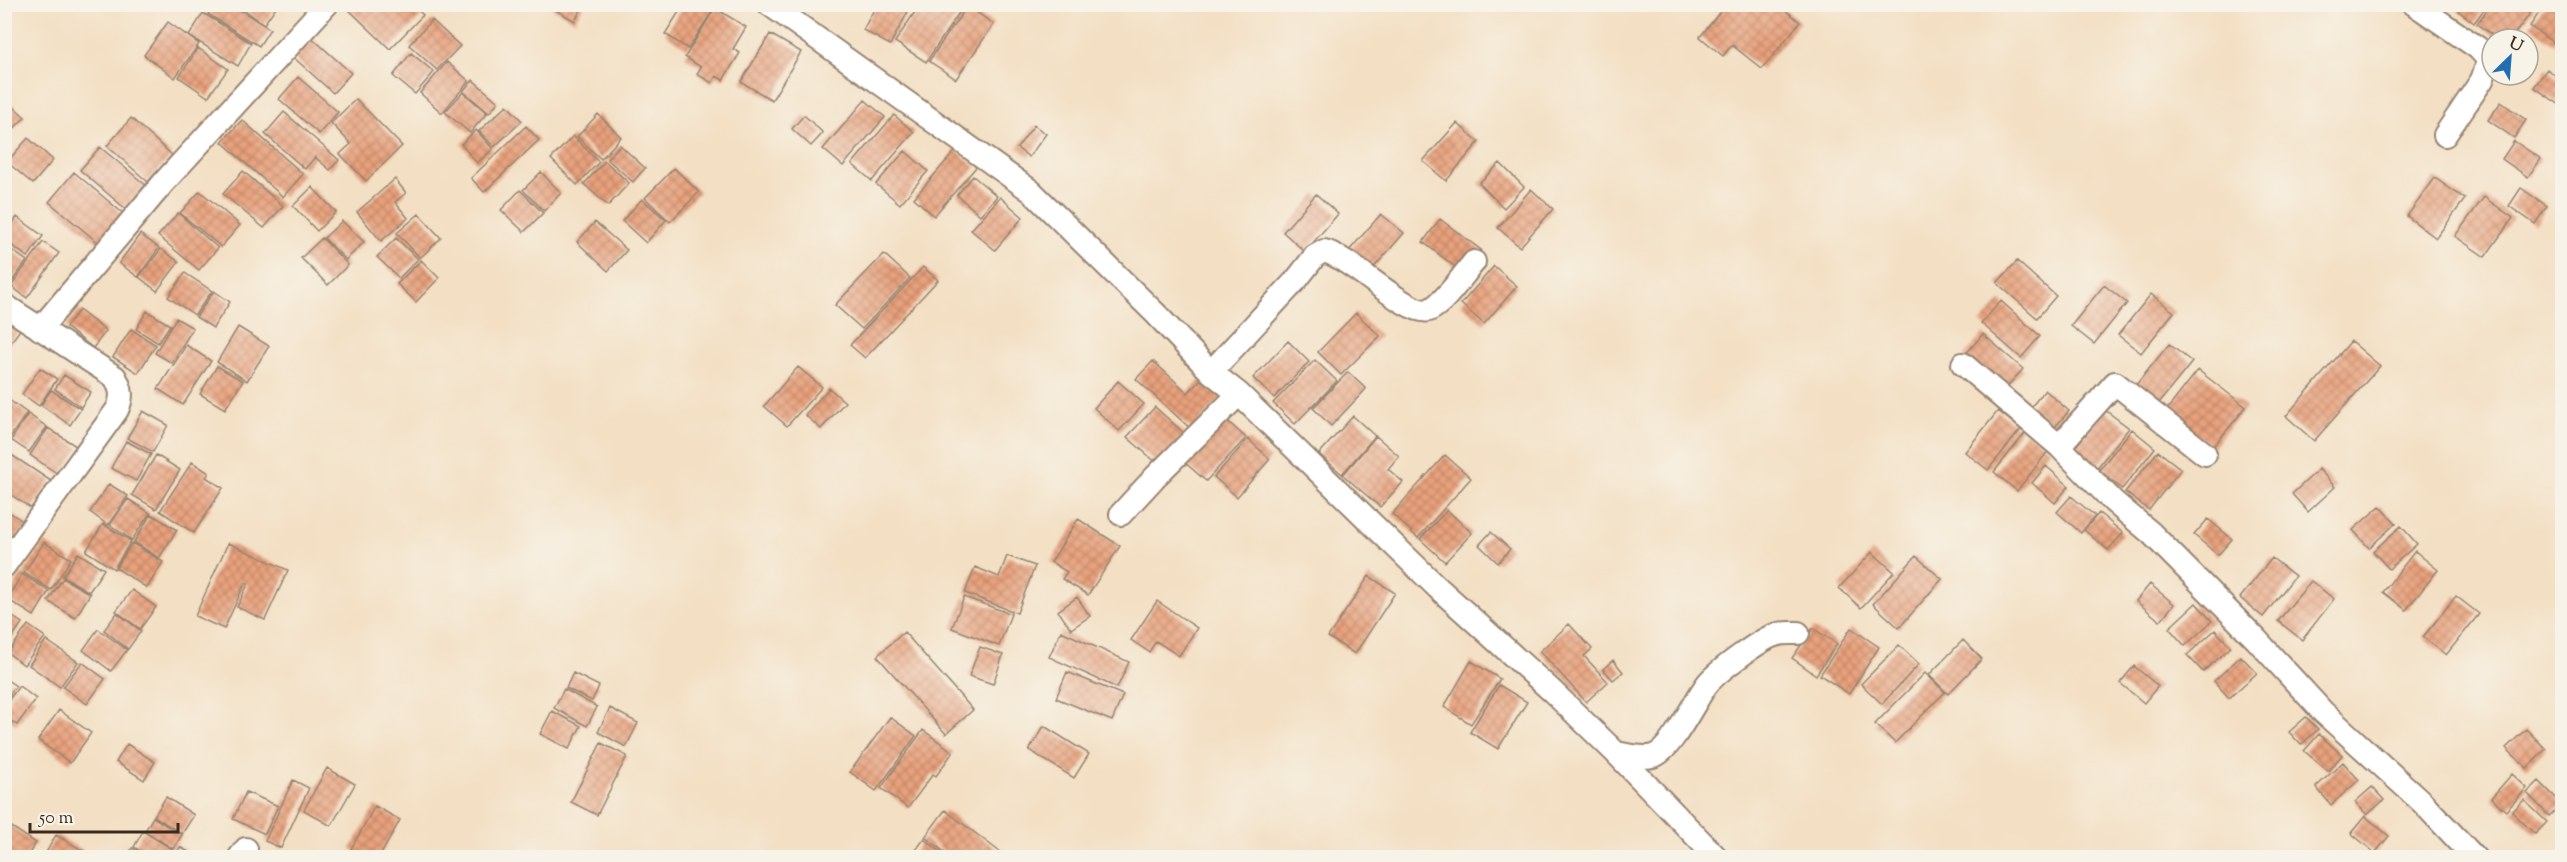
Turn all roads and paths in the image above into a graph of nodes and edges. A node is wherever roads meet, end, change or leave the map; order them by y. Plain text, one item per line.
1 (327, 4) edge
2 (769, 4) edge
3 (2426, 8) edge
4 (2445, 135) dead end
5 (1474, 262) dead end
6 (4, 305) edge
7 (40, 329) junction
8 (1963, 364) dead end
9 (1211, 372) junction
10 (1239, 394) junction
11 (2059, 446) junction
12 (2205, 454) dead end
13 (1121, 514) dead end
14 (4, 566) edge
15 (1798, 633) dead end
16 (1616, 753) junction
17 (1717, 858) edge
18 (2475, 858) edge

1 - 7 street
2 - 9 street
3 - 4 street
5 - 9 street
6 - 7 street
7 - 14 street
8 - 11 street
9 - 10 street
10 - 13 street
10 - 16 street
11 - 12 street
11 - 18 street
15 - 16 street
16 - 17 street

